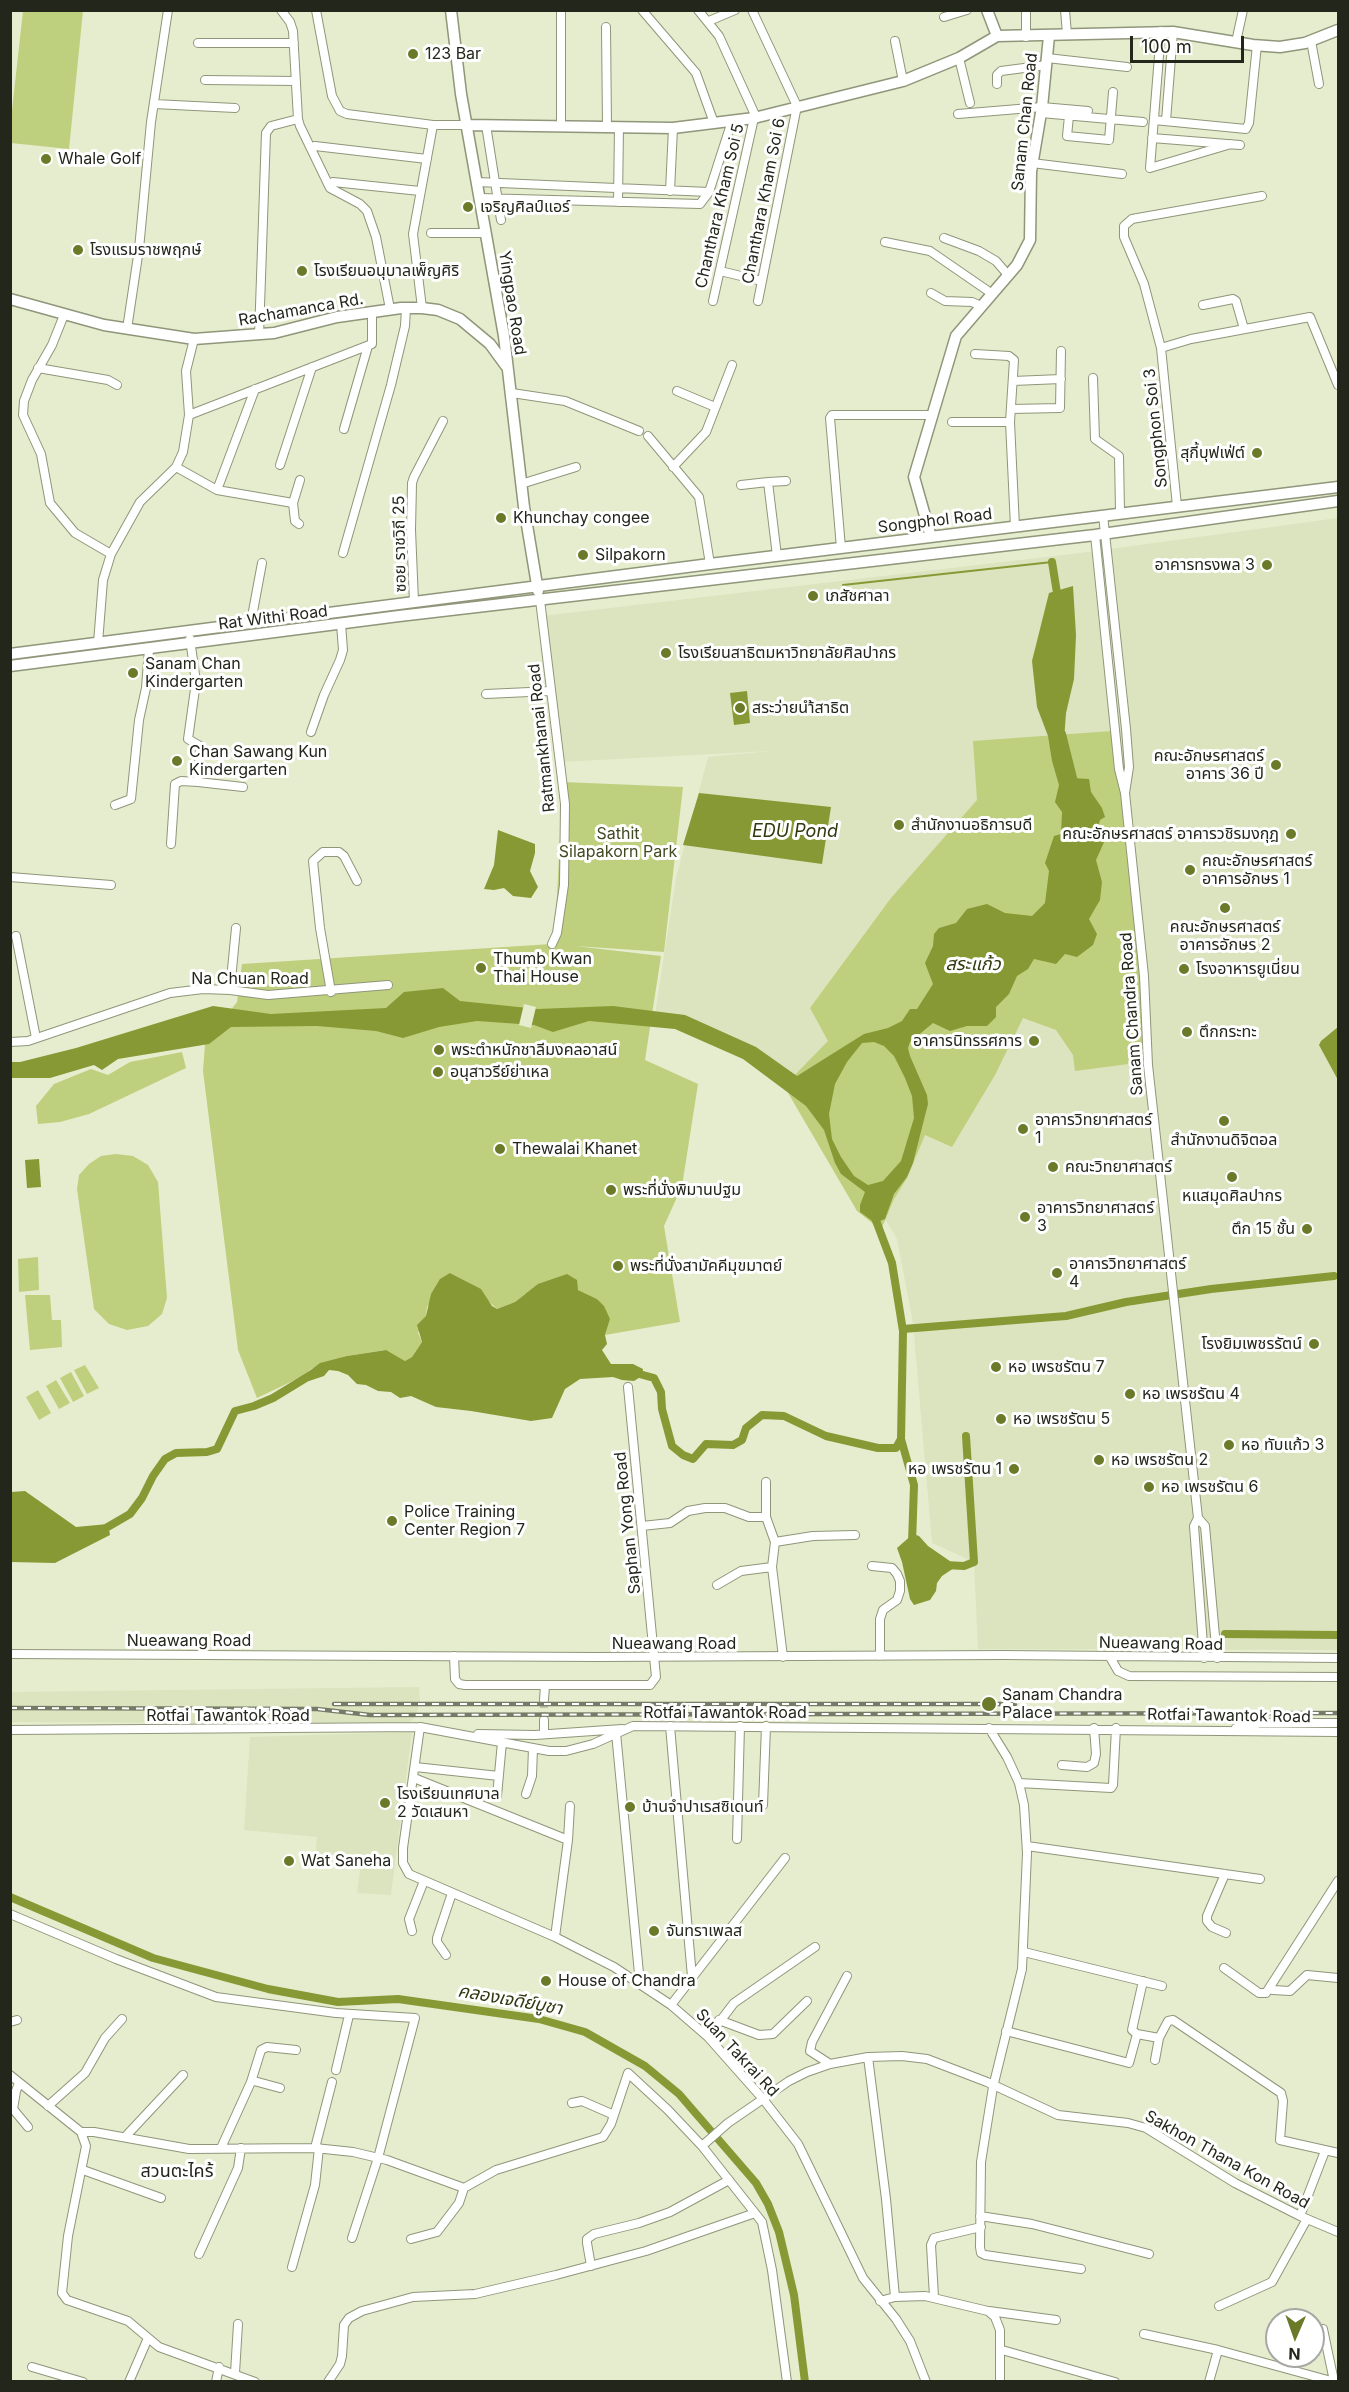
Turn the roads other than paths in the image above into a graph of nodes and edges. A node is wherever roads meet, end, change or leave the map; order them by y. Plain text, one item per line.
1 (168, 10) edge
2 (281, 10) edge
3 (316, 10) edge
4 (451, 10) edge
5 (561, 10) edge
6 (642, 10) edge
7 (698, 10) edge
8 (735, 10) edge
9 (752, 10) edge
10 (967, 10) edge
11 (987, 10) edge
12 (1026, 10) edge
13 (1065, 10) edge
14 (1243, 10) edge
15 (944, 16) dead end
16 (708, 21) junction
17 (606, 27) dead end
18 (1338, 30) edge
19 (1167, 32) junction
20 (1067, 34) junction
21 (997, 36) junction
22 (1049, 36) junction
23 (1026, 37) junction
24 (895, 41) dead end
25 (1311, 41) junction
26 (1236, 42) junction
27 (198, 43) dead end
28 (294, 43) junction
29 (1257, 45) junction
30 (959, 58) junction
31 (1047, 62) junction
32 (1127, 67) dead end
33 (205, 80) dead end
34 (296, 81) junction
35 (903, 81) junction
36 (997, 84) dead end
37 (1319, 84) dead end
38 (1113, 92) dead end
39 (970, 102) dead end
40 (154, 104) junction
41 (797, 106) junction
42 (235, 108) dead end
43 (1041, 110) junction
44 (1088, 111) dead end
45 (958, 114) dead end
46 (1069, 116) junction
47 (755, 117) junction
48 (298, 119) junction
49 (1110, 119) junction
50 (1154, 120) junction
51 (732, 121) junction
52 (1143, 122) dead end
53 (1166, 122) junction
54 (714, 123) junction
55 (434, 125) junction
56 (467, 125) junction
57 (486, 125) junction
58 (561, 125) junction
59 (607, 126) junction
60 (619, 127) junction
61 (673, 128) junction
62 (1152, 138) junction
63 (1231, 144) junction
64 (313, 145) junction
65 (1240, 145) dead end
66 (427, 159) junction
67 (1032, 164) junction
68 (1122, 174) dead end
69 (495, 181) junction
70 (333, 182) dead end
71 (477, 182) junction
72 (618, 189) junction
73 (420, 191) junction
74 (670, 191) junction
75 (709, 192) junction
76 (1262, 196) dead end
77 (497, 197) junction
78 (480, 198) junction
79 (618, 202) junction
80 (501, 220) dead end
81 (431, 232) dead end
82 (486, 233) junction
83 (944, 238) dead end
84 (885, 242) dead end
85 (720, 272) junction
86 (1008, 275) junction
87 (762, 281) junction
88 (931, 293) dead end
89 (991, 293) junction
90 (10, 299) edge
91 (713, 301) dead end
92 (758, 301) dead end
93 (1203, 305) dead end
94 (981, 306) junction
95 (406, 308) junction
96 (422, 308) junction
97 (390, 309) junction
98 (372, 312) junction
99 (64, 315) junction
100 (127, 329) junction
101 (1244, 329) junction
102 (259, 335) junction
103 (504, 336) junction
104 (194, 339) junction
105 (490, 344) junction
106 (368, 346) junction
107 (1161, 348) junction
108 (1061, 351) dead end
109 (975, 354) dead end
110 (732, 365) dead end
111 (506, 366) junction
112 (312, 367) junction
113 (38, 368) junction
114 (1093, 378) dead end
115 (1061, 379) junction
116 (1013, 381) junction
117 (117, 385) dead end
118 (1338, 385) edge
119 (255, 389) junction
120 (677, 391) dead end
121 (512, 393) junction
122 (715, 407) junction
123 (1011, 409) junction
124 (189, 415) junction
125 (933, 415) junction
126 (443, 421) dead end
127 (952, 422) dead end
128 (1010, 422) junction
129 (344, 429) dead end
130 (639, 431) dead end
131 (648, 436) dead end
132 (280, 465) dead end
133 (176, 467) junction
134 (576, 467) dead end
135 (673, 467) junction
136 (300, 480) dead end
137 (786, 481) dead end
138 (768, 482) junction
139 (521, 484) junction
140 (741, 485) dead end
141 (1338, 487) edge
142 (217, 490) junction
143 (1338, 501) edge
144 (293, 503) junction
145 (1177, 506) junction
146 (1120, 512) junction
147 (1103, 515) junction
148 (298, 524) dead end
149 (1015, 527) junction
150 (1100, 534) junction
151 (927, 537) junction
152 (841, 548) junction
153 (343, 553) dead end
154 (111, 554) junction
155 (777, 555) junction
156 (926, 555) junction
157 (262, 563) dead end
158 (710, 564) junction
159 (536, 586) junction
160 (540, 600) junction
161 (414, 602) junction
162 (251, 622) junction
163 (341, 624) junction
164 (190, 638) junction
165 (99, 644) junction
166 (149, 649) junction
167 (24, 652) junction
168 (10, 654) edge
169 (26, 664) junction
170 (10, 666) edge
171 (551, 691) junction
172 (486, 694) dead end
173 (311, 732) dead end
174 (198, 782) junction
175 (243, 787) dead end
176 (115, 805) dead end
177 (171, 844) dead end
178 (10, 877) edge
179 (357, 881) dead end
180 (111, 885) dead end
181 (236, 928) dead end
182 (16, 936) dead end
183 (552, 944) dead end
184 (388, 985) dead end
185 (230, 990) junction
186 (331, 992) junction
187 (36, 1038) junction
188 (10, 1042) edge
189 (628, 1387) dead end
190 (766, 1482) dead end
191 (766, 1517) junction
192 (1198, 1518) junction
193 (642, 1526) junction
194 (855, 1535) dead end
195 (775, 1542) junction
196 (872, 1566) dead end
197 (772, 1567) junction
198 (717, 1585) dead end
199 (10, 1654) edge
200 (454, 1656) junction
201 (880, 1656) junction
202 (655, 1657) junction
203 (783, 1657) junction
204 (1110, 1657) junction
205 (1204, 1658) junction
206 (1217, 1658) junction
207 (1338, 1658) edge
208 (1338, 1677) edge
209 (544, 1685) junction
210 (544, 1700) tunnel mouth
211 (544, 1720) tunnel mouth
212 (670, 1726) junction
213 (740, 1726) junction
214 (766, 1726) junction
215 (1338, 1726) edge
216 (420, 1727) junction
217 (989, 1728) junction
218 (1094, 1728) junction
219 (1116, 1728) junction
220 (626, 1729) junction
221 (10, 1730) edge
222 (616, 1733) junction
223 (544, 1734) junction
224 (460, 1735) junction
225 (502, 1742) junction
226 (533, 1748) junction
227 (1062, 1765) dead end
228 (415, 1767) junction
229 (499, 1776) junction
230 (414, 1778) junction
231 (1019, 1783) junction
232 (526, 1794) dead end
233 (496, 1796) dead end
234 (763, 1804) dead end
235 (570, 1806) dead end
236 (737, 1839) dead end
237 (568, 1840) junction
238 (1027, 1846) junction
239 (785, 1858) dead end
240 (1225, 1874) junction
241 (1260, 1879) dead end
242 (424, 1881) junction
243 (1338, 1881) edge
244 (452, 1893) junction
245 (10, 1914) edge
246 (412, 1931) dead end
247 (1226, 1933) dead end
248 (555, 1936) junction
249 (815, 1947) dead end
250 (1024, 1952) junction
251 (446, 1955) dead end
252 (1224, 1968) dead end
253 (847, 1976) dead end
254 (692, 1977) junction
255 (1338, 1978) edge
256 (1143, 1981) junction
257 (640, 1984) junction
258 (1162, 1986) dead end
259 (1273, 1990) dead end
260 (807, 2001) dead end
261 (670, 2005) junction
262 (349, 2014) junction
263 (122, 2019) dead end
264 (719, 2020) junction
265 (1006, 2031) junction
266 (1137, 2034) junction
267 (708, 2037) junction
268 (1159, 2038) junction
269 (296, 2050) dead end
270 (868, 2057) junction
271 (1155, 2060) dead end
272 (830, 2064) junction
273 (336, 2070) dead end
274 (10, 2074) edge
275 (183, 2075) dead end
276 (251, 2082) junction
277 (333, 2082) dead end
278 (19, 2083) junction
279 (993, 2087) junction
280 (280, 2088) dead end
281 (763, 2098) junction
282 (573, 2103) dead end
283 (48, 2106) junction
284 (614, 2115) junction
285 (28, 2127) dead end
286 (81, 2132) junction
287 (125, 2137) junction
288 (705, 2144) junction
289 (221, 2148) junction
290 (241, 2148) junction
291 (317, 2148) junction
292 (1325, 2151) junction
293 (1338, 2153) edge
294 (378, 2158) junction
295 (83, 2170) junction
296 (729, 2180) junction
297 (464, 2188) junction
298 (160, 2198) dead end
299 (755, 2213) junction
300 (980, 2216) junction
301 (1303, 2218) junction
302 (981, 2227) junction
303 (1338, 2232) edge
304 (352, 2238) dead end
305 (411, 2239) dead end
306 (199, 2254) dead end
307 (1149, 2254) dead end
308 (591, 2266) junction
309 (292, 2267) dead end
310 (1081, 2269) dead end
311 (895, 2296) junction
312 (934, 2297) junction
313 (880, 2301) junction
314 (1219, 2306) dead end
315 (988, 2311) junction
316 (1056, 2320) dead end
317 (238, 2324) dead end
318 (1144, 2334) dead end
319 (148, 2338) junction
320 (1325, 2339) edge
321 (1002, 2350) junction
322 (1218, 2350) junction
323 (32, 2367) dead end
324 (219, 2367) junction
325 (235, 2373) junction
326 (1334, 2381) edge
327 (83, 2382) edge
328 (129, 2382) edge
329 (216, 2382) edge
330 (255, 2382) edge
331 (328, 2382) edge
332 (787, 2382) edge
333 (926, 2382) edge
334 (1000, 2382) edge
335 (1115, 2382) edge
336 (1209, 2382) edge

1 - 40 street
2 - 28 street
3 - 55 street
4 - 56 main road, Yingpao Road
5 - 58 street
6 - 54 street
7 - 16 street
8 - 16 street
9 - 41 street
10 - 15 street
11 - 21 main road
12 - 23 street
13 - 20 street
14 - 26 street
16 - 47 street
17 - 59 street
18 - 25 main road
19 - 20 main road
19 - 26 main road
19 - 50 street
19 - 53 street
20 - 22 main road
21 - 23 main road
21 - 30 main road
22 - 23 main road
22 - 31 main road, Sanam Chan Road
24 - 35 street
25 - 29 main road
25 - 37 street
26 - 29 main road
27 - 28 street
28 - 34 street
29 - 53 street
30 - 35 main road
30 - 39 street
31 - 32 street
31 - 36 street
31 - 43 main road, Sanam Chan Road
33 - 34 street
34 - 48 street
35 - 41 main road
38 - 49 street
40 - 42 street
40 - 100 street
41 - 47 main road
41 - 87 street, Chanthara Kham Soi 6
43 - 44 street
43 - 45 street
43 - 46 street
43 - 67 main road, Sanam Chan Road
46 - 49 street
46 - 49 street
47 - 51 main road
47 - 85 street, Chanthara Kham Soi 5
48 - 64 street
48 - 102 street
49 - 52 street
50 - 53 street
50 - 62 street
51 - 54 main road
51 - 75 street
54 - 61 main road
55 - 56 street
55 - 66 street
56 - 57 main road
56 - 71 main road, Yingpao Road
57 - 58 main road
57 - 69 street
58 - 59 main road
59 - 60 main road
60 - 61 main road
60 - 72 street
61 - 74 street
62 - 63 street
62 - 63 street
63 - 65 street
64 - 66 street
64 - 97 street
66 - 73 street
67 - 68 street
67 - 86 main road, Sanam Chan Road
69 - 71 street
69 - 72 street
69 - 77 street
70 - 73 street
71 - 78 main road, Yingpao Road
72 - 74 street
72 - 79 street
73 - 96 street
74 - 75 street
75 - 79 street
76 - 107 street, Songphon Soi 3
77 - 78 street
77 - 79 street
77 - 80 street
78 - 82 main road, Yingpao Road
81 - 82 street
82 - 103 main road, Yingpao Road
83 - 86 street
84 - 89 street
85 - 87 street
85 - 91 street, Chanthara Kham Soi 5
86 - 89 main road, Sanam Chan Road
87 - 92 street, Chanthara Kham Soi 6
88 - 94 street
89 - 94 main road, Sanam Chan Road
90 - 99 main road, Rachamanca Rd.
93 - 101 street
94 - 125 main road, Sanam Chan Road
95 - 96 main road, Rachamanca Rd.
95 - 97 main road, Rachamanca Rd.
95 - 153 street
96 - 105 main road, Rachamanca Rd.
97 - 98 main road, Rachamanca Rd.
98 - 102 main road, Rachamanca Rd.
98 - 106 street
99 - 100 main road, Rachamanca Rd.
99 - 113 street
100 - 104 main road, Rachamanca Rd.
101 - 107 street
101 - 118 street
102 - 104 main road, Rachamanca Rd.
103 - 105 street
103 - 111 main road, Yingpao Road
104 - 124 street
105 - 111 main road, Rachamanca Rd.
106 - 112 street
106 - 129 street
107 - 145 street, Songphon Soi 3
108 - 115 street
109 - 116 street
110 - 122 street
111 - 121 main road, Yingpao Road
112 - 119 street
112 - 132 street
113 - 117 street
113 - 154 street
114 - 146 street
115 - 116 street
115 - 123 street
116 - 123 street
119 - 124 street
119 - 142 street
120 - 122 street
121 - 130 street
121 - 139 main road, Yingpao Road
122 - 135 street
123 - 128 street
124 - 133 street
125 - 151 main road, Sanam Chan Road
125 - 152 street
126 - 161 street, ซอย ราชวิถี 25
127 - 128 street
128 - 149 street
131 - 135 street
133 - 142 street
133 - 154 street
134 - 139 street
135 - 158 street
136 - 144 street
137 - 138 street
138 - 140 street
138 - 155 street
139 - 159 main road, Yingpao Road
141 - 145 main road, Songphol Road
142 - 144 street
143 - 150 main road, Songphol Road
144 - 148 street
145 - 146 main road, Songphol Road
146 - 147 main road, Songphol Road
147 - 149 main road, Songphol Road
147 - 150 street, Sanam Chandra Road
149 - 151 main road, Songphol Road
150 - 156 main road, Songphol Road
150 - 192 street, Sanam Chandra Road
151 - 152 main road, Songphol Road
151 - 156 main road, Sanam Chan Road
152 - 155 main road, Songphol Road
154 - 165 street
155 - 158 main road, Songphol Road
156 - 160 main road, Songphol Road
157 - 162 street
158 - 159 main road, Songphol Road
159 - 160 main road, Yingpao Road
159 - 161 main road, Rat Withi Road
160 - 163 main road, Rat Withi Road
160 - 171 street, Ratmankhanai Road
161 - 162 main road, Rat Withi Road
162 - 164 main road, Rat Withi Road
163 - 164 main road, Rat Withi Road
163 - 173 street
164 - 165 main road, Rat Withi Road
164 - 166 main road, Rat Withi Road
164 - 174 street
165 - 167 main road, Rat Withi Road
166 - 169 main road, Rat Withi Road
166 - 176 street
167 - 168 main road, Rat Withi Road
167 - 169 main road
169 - 170 main road, Rat Withi Road
171 - 172 street
171 - 183 street, Ratmankhanai Road
174 - 175 street
174 - 177 street
178 - 180 street
179 - 186 street
181 - 185 street
182 - 187 street
184 - 186 street, Na Chuan Road
185 - 186 street, Na Chuan Road
185 - 187 street, Na Chuan Road
187 - 188 street, Na Chuan Road
189 - 193 street, Saphan Yong Road
190 - 191 street
191 - 193 street
191 - 195 street
192 - 205 street, Sanam Chandra Road
192 - 206 street, Sanam Chandra Road
193 - 202 street, Saphan Yong Road
194 - 195 street
195 - 197 street
196 - 201 street
197 - 198 street
197 - 203 street
199 - 200 street, Nueawang Road
200 - 202 street, Nueawang Road
200 - 209 street
201 - 203 street, Nueawang Road
201 - 204 street, Nueawang Road
202 - 203 street, Nueawang Road
202 - 209 street, Saphan Yong Road
204 - 205 street, Nueawang Road
204 - 208 street
205 - 206 street, Nueawang Road
206 - 207 street, Nueawang Road
209 - 210 street
211 - 223 street
212 - 213 street, Rotfai Tawantok Road
212 - 220 street, Rotfai Tawantok Road
212 - 254 street
213 - 214 street, Rotfai Tawantok Road
213 - 236 street
214 - 217 street, Rotfai Tawantok Road
214 - 234 street
215 - 219 street, Rotfai Tawantok Road
216 - 221 street, Rotfai Tawantok Road
216 - 224 street, Rotfai Tawantok Road
216 - 228 street, Suan Takrai Rd
217 - 218 street, Rotfai Tawantok Road
217 - 231 street
218 - 219 street, Rotfai Tawantok Road
218 - 227 street
219 - 231 street
220 - 222 street, Rotfai Tawantok Road
220 - 223 street
222 - 226 street, Rotfai Tawantok Road
222 - 257 street
223 - 224 street
224 - 225 street, Rotfai Tawantok Road
225 - 226 street, Rotfai Tawantok Road
225 - 229 street
226 - 232 street
228 - 229 street
228 - 230 street, Suan Takrai Rd
229 - 233 street
230 - 237 street
230 - 242 street, Suan Takrai Rd
231 - 238 street
235 - 237 street
237 - 248 street
238 - 240 street
238 - 250 street
239 - 254 street
240 - 241 street
240 - 247 street
242 - 244 street, Suan Takrai Rd
242 - 246 street
243 - 252 street
244 - 248 street, Suan Takrai Rd
244 - 251 street
245 - 262 street
248 - 257 street, Suan Takrai Rd
249 - 264 street
250 - 256 street
250 - 265 street
253 - 272 street
254 - 261 street
255 - 259 street
256 - 258 street
256 - 266 street
257 - 261 street, Suan Takrai Rd
260 - 264 street
261 - 267 street, Suan Takrai Rd
262 - 273 street
262 - 294 street
263 - 283 street
264 - 267 street
265 - 266 street
265 - 279 street
266 - 268 street
267 - 281 street, Suan Takrai Rd
268 - 271 street
268 - 292 street
269 - 276 street
270 - 272 street, Sakhon Thana Kon Road
270 - 279 street, Sakhon Thana Kon Road
270 - 311 street
272 - 281 street, Sakhon Thana Kon Road
274 - 278 street
275 - 287 street
276 - 280 street
276 - 289 street
277 - 291 street
278 - 283 street
278 - 285 street
279 - 300 street
279 - 301 street, Sakhon Thana Kon Road
281 - 288 street, Sakhon Thana Kon Road
281 - 313 street, Suan Takrai Rd
282 - 284 street
283 - 286 street
284 - 288 street
284 - 297 street
286 - 287 street
286 - 295 street
287 - 289 street
288 - 296 street
289 - 290 street
290 - 291 street
290 - 306 street
291 - 294 street
291 - 309 street
292 - 293 street
292 - 301 street
294 - 297 street
294 - 304 street
295 - 298 street
295 - 319 street
296 - 299 street
296 - 308 street
297 - 305 street
299 - 308 street
299 - 332 street
300 - 302 street
300 - 307 street
301 - 303 street, Sakhon Thana Kon Road
301 - 314 street
302 - 310 street
302 - 312 street
308 - 331 street
311 - 312 street
311 - 313 street
312 - 315 street
313 - 333 street, Suan Takrai Rd
315 - 316 street
315 - 321 street
317 - 325 street
318 - 322 street
319 - 324 street
319 - 328 street
320 - 326 street
321 - 334 street
321 - 335 street
322 - 326 street
322 - 336 street
323 - 327 street
324 - 325 street
324 - 329 street
325 - 330 street

